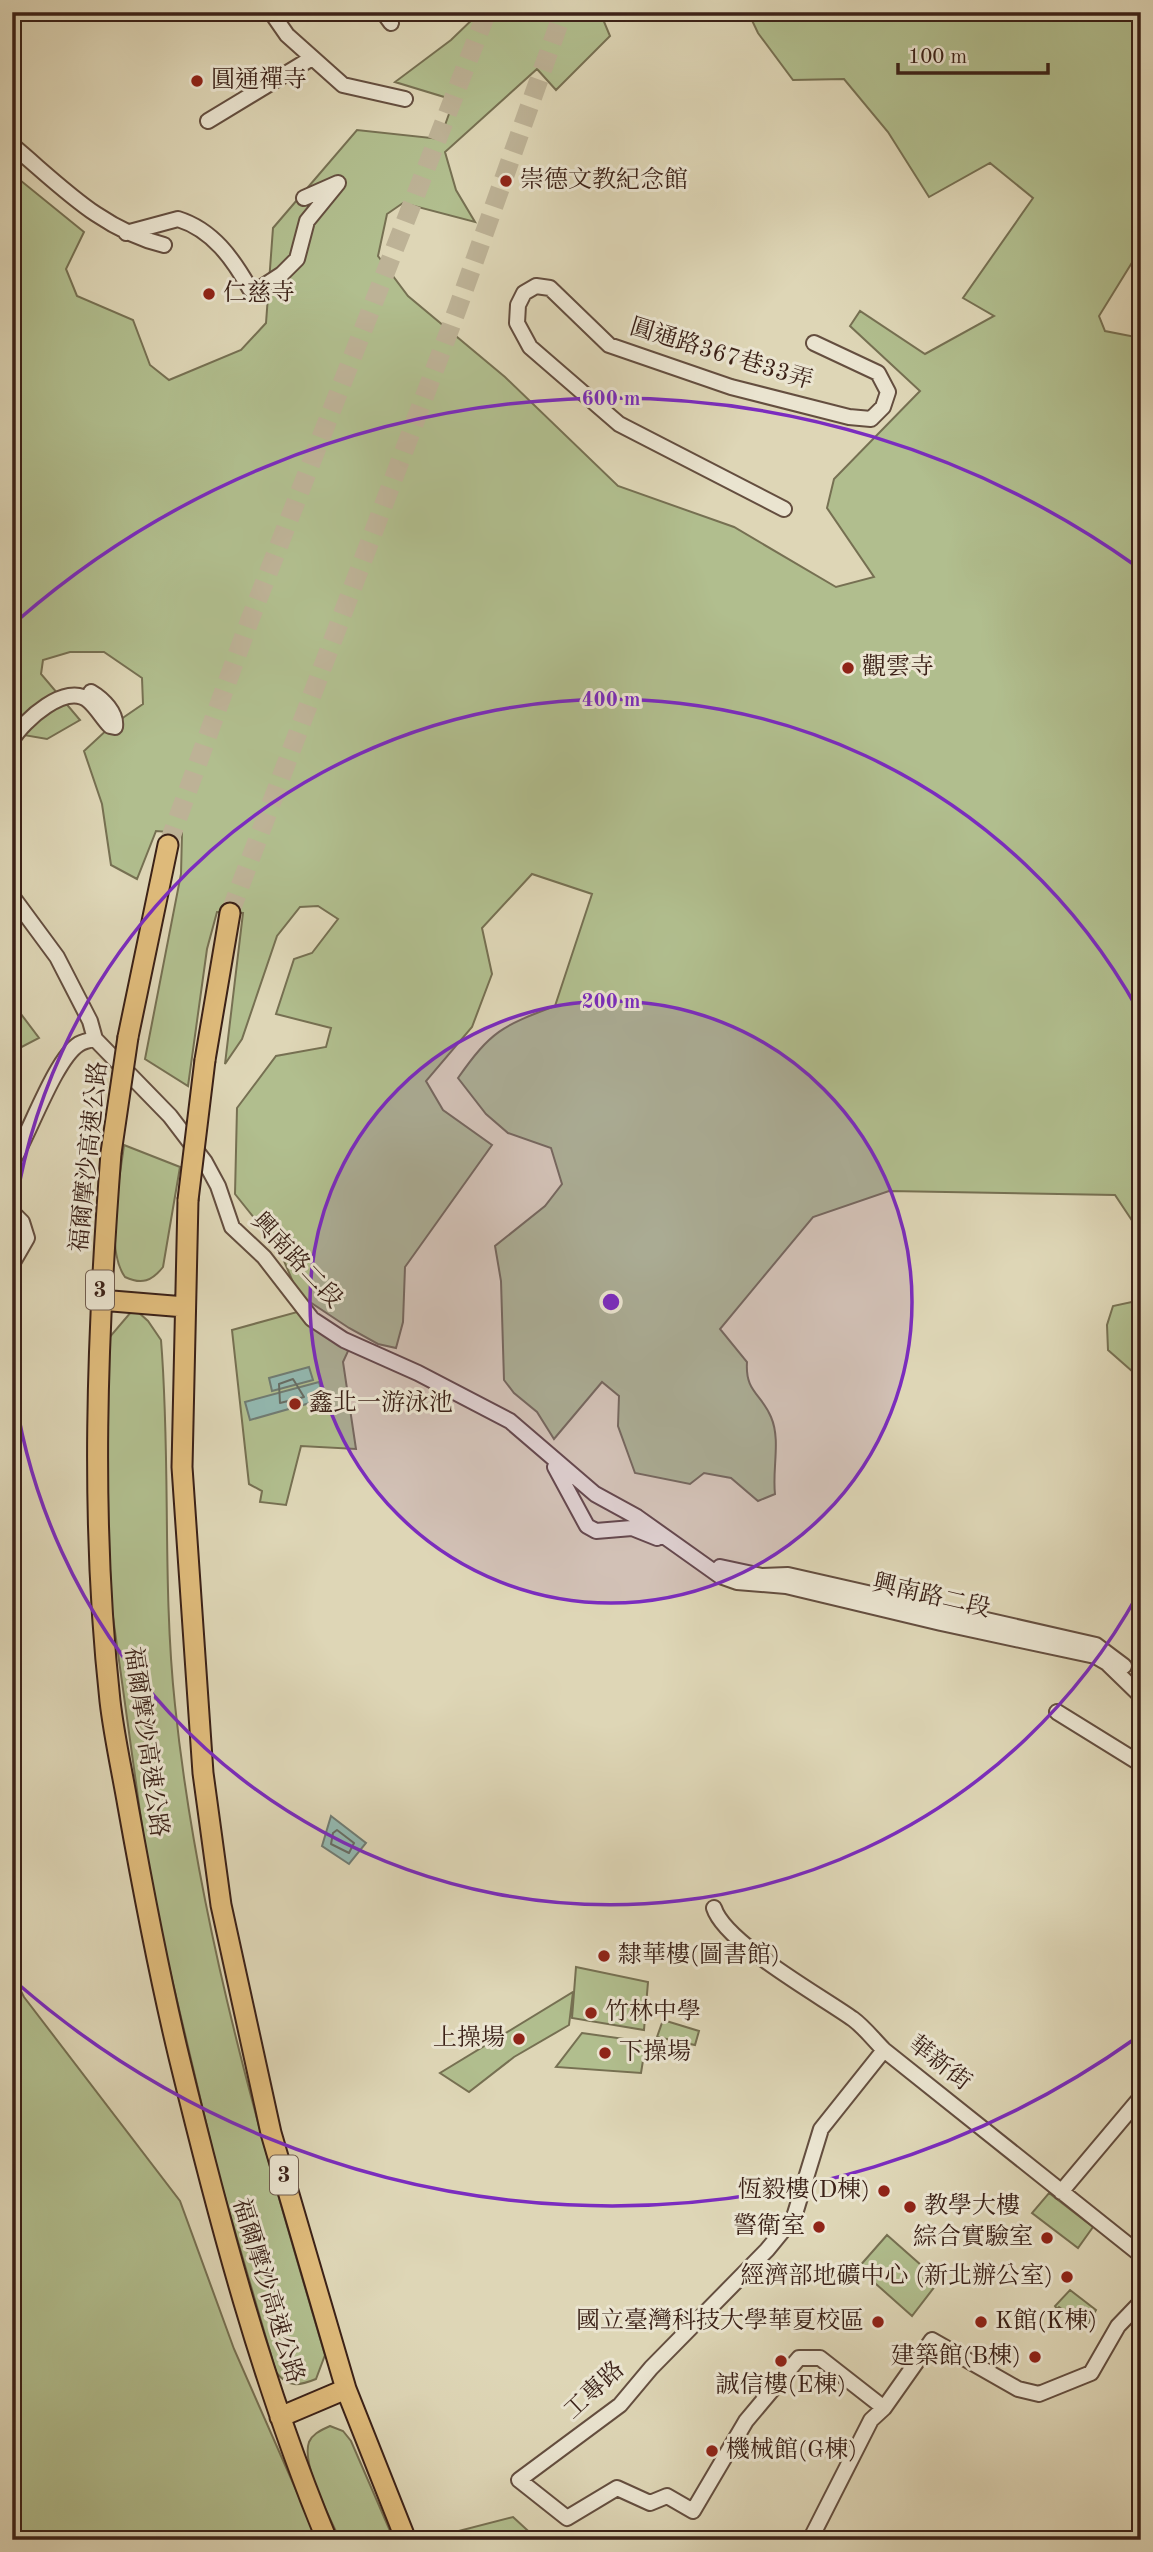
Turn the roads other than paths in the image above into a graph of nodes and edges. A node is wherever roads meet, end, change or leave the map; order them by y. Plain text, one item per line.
1 (271, 12) edge
2 (312, 58) junction
3 (405, 99) dead end
4 (208, 121) dead end
5 (12, 145) edge
6 (304, 198) dead end
7 (125, 233) junction
8 (164, 245) dead end
9 (814, 343) dead end
10 (784, 509) dead end
11 (91, 692) dead end
12 (12, 740) edge
13 (168, 845) tunnel mouth
14 (12, 896) edge
15 (230, 913) tunnel mouth
16 (95, 1039) junction
17 (12, 1163) edge
18 (12, 1212) edge
19 (12, 1264) edge
20 (100, 1300) junction
21 (185, 1307) junction
22 (533, 1438) junction
23 (685, 1550) junction
24 (702, 1562) junction
25 (1141, 1683) edge
26 (1141, 1696) edge
27 (1057, 1712) dead end
28 (1141, 1764) edge
29 (714, 1908) dead end
30 (884, 2050) junction
31 (1141, 2096) edge
32 (1061, 2192) junction
33 (1141, 2255) edge
34 (1141, 2302) edge
35 (346, 2389) junction
36 (884, 2408) junction
37 (280, 2417) junction
38 (327, 2540) edge
39 (406, 2540) edge
40 (810, 2540) edge

1 - 2 street
2 - 3 street
2 - 4 street
5 - 7 street
6 - 7 street
7 - 8 street
9 - 10 street, 圓通路367巷33弄
11 - 12 street
13 - 20 highway, 福爾摩沙高速公路 / 3, bridge
14 - 16 street
15 - 21 highway, 福爾摩沙高速公路 / 3, bridge
16 - 17 street
16 - 22 street, 興南路二段
18 - 19 street
20 - 21 highway
20 - 37 highway, 福爾摩沙高速公路 / 3
21 - 35 highway, 福爾摩沙高速公路 / 3
22 - 23 street, 興南路二段
22 - 23 street, 興南路二段
23 - 24 street, 興南路二段
24 - 25 street, 興南路二段
24 - 26 street, 興南路二段
27 - 28 street
29 - 30 street, 華新街
30 - 32 street, 華新街
30 - 36 street, 工專路
31 - 32 street
32 - 33 street, 華新街
34 - 36 street
35 - 37 highway
35 - 39 highway, 福爾摩沙高速公路 / 3
36 - 40 street
37 - 38 highway, 福爾摩沙高速公路 / 3

